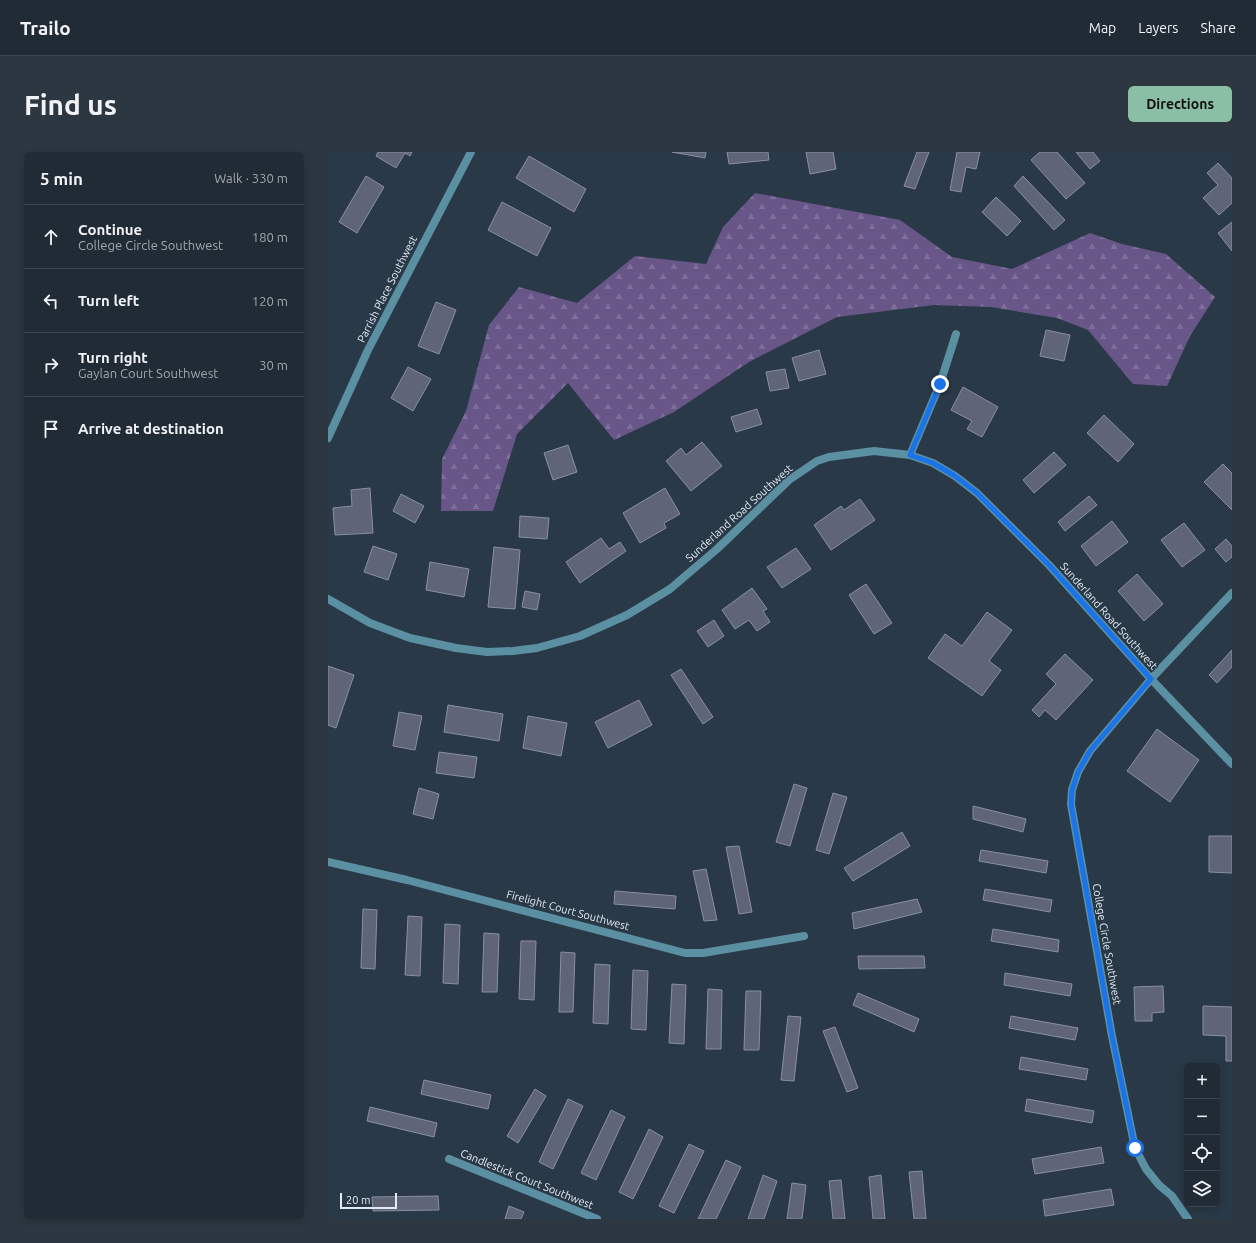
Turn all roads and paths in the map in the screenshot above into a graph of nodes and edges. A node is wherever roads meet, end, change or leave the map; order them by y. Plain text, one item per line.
1 (471, 152) edge
2 (956, 334) dead end
3 (328, 438) edge
4 (910, 455) junction
5 (1232, 593) edge
6 (328, 599) edge
7 (1151, 679) junction
8 (1232, 764) edge
9 (328, 862) edge
10 (804, 936) dead end
11 (449, 1159) dead end
12 (597, 1219) edge
13 (1188, 1219) edge

1 - 3 street, Parrish Place Southwest
2 - 4 street
4 - 6 street, Sunderland Road Southwest
4 - 7 street, Sunderland Road Southwest
5 - 7 street, College Circle Southwest
7 - 8 street, Sunderland Road Southwest
7 - 13 street, College Circle Southwest
9 - 10 street, Firelight Court Southwest
11 - 12 street, Candlestick Court Southwest

